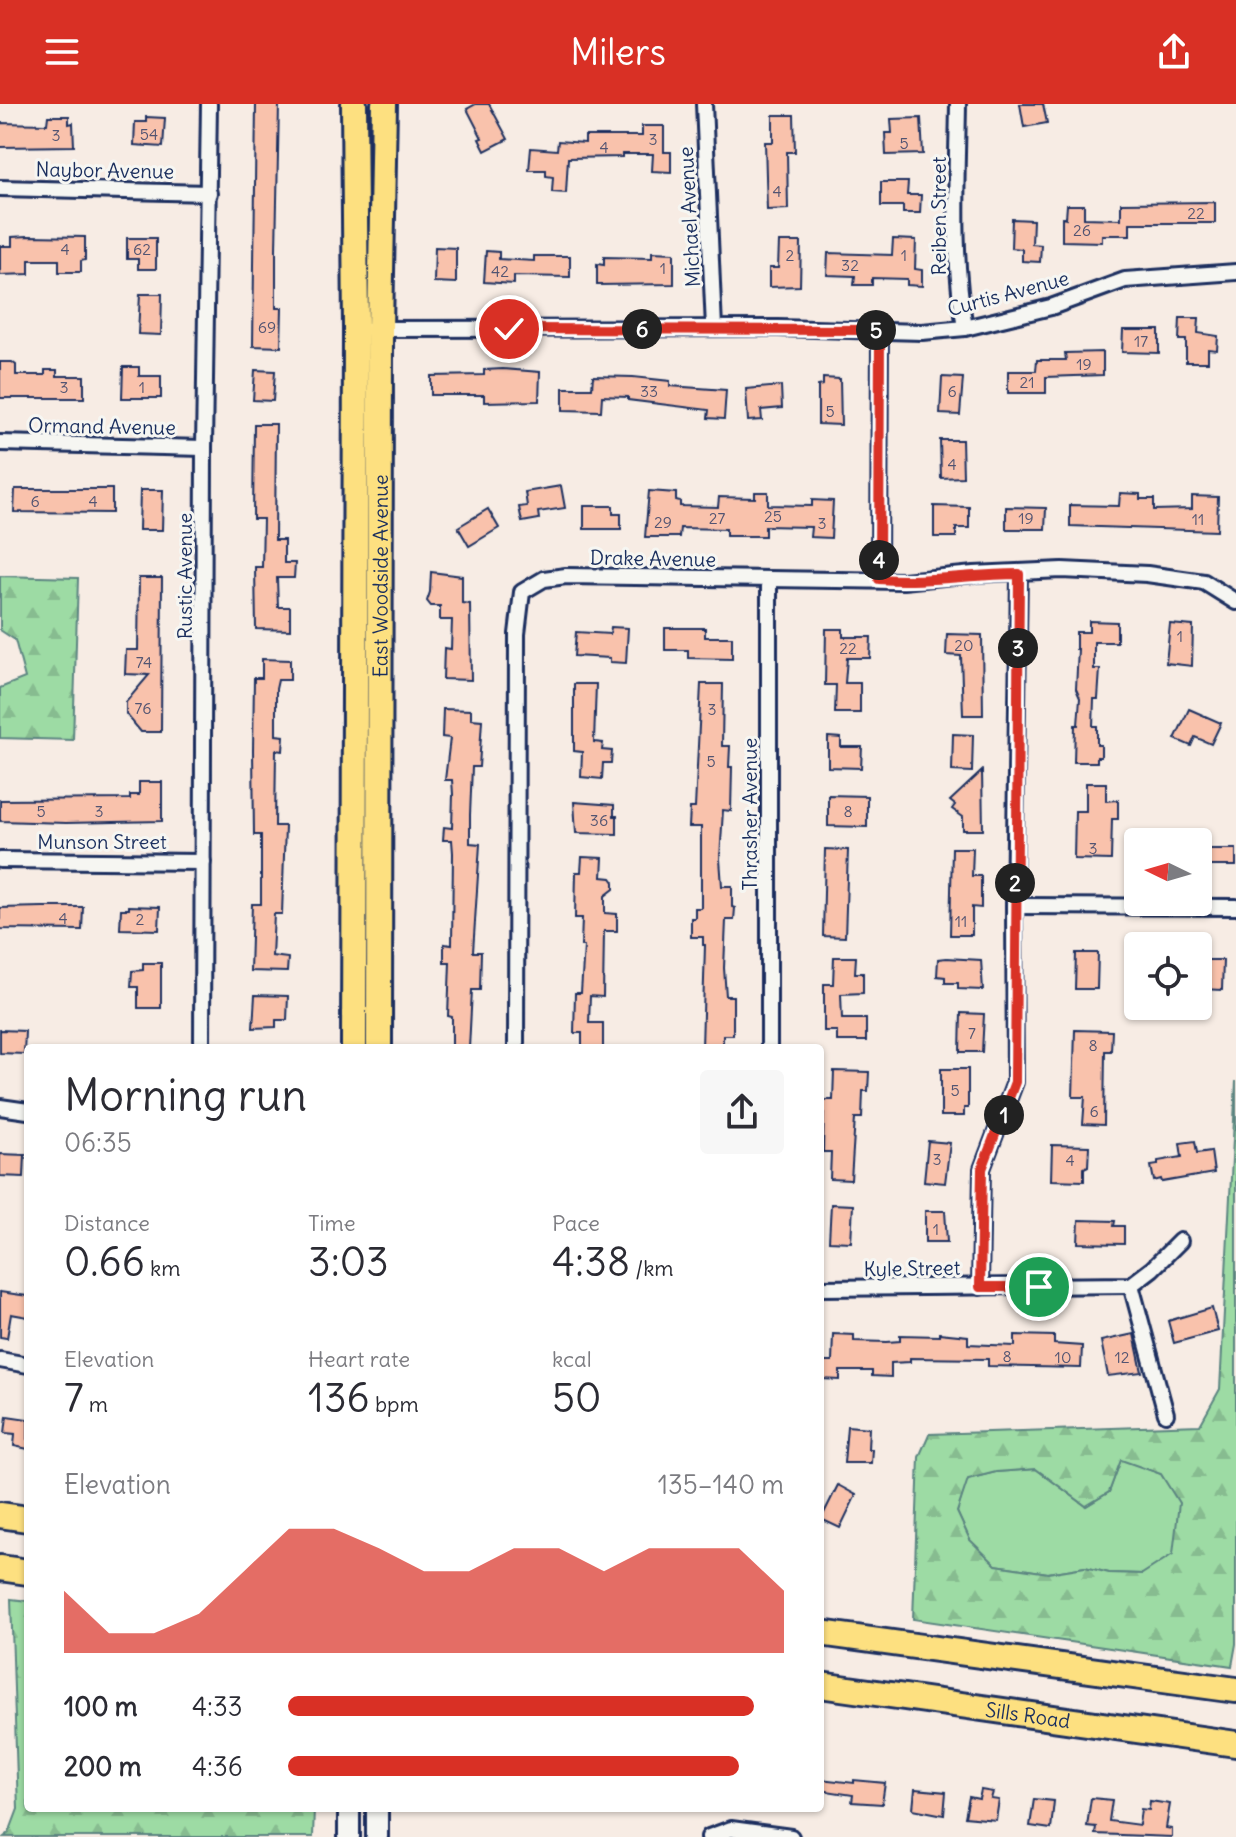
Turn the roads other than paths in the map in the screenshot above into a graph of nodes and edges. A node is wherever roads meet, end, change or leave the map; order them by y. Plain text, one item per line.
1 (209, 104) edge
2 (354, 104) edge
3 (384, 104) edge
4 (704, 104) edge
5 (958, 104) edge
6 (0, 188) edge
7 (209, 193) junction
8 (1236, 272) edge
9 (714, 328) junction
10 (965, 328) junction
11 (368, 329) junction
12 (880, 330) junction
13 (0, 443) edge
14 (204, 448) junction
15 (1019, 574) junction
16 (879, 579) junction
17 (769, 580) junction
18 (1236, 602) edge
19 (0, 860) edge
20 (203, 862) junction
21 (1014, 906) junction
22 (1236, 907) edge
23 (202, 1044) edge
24 (354, 1044) edge
25 (379, 1044) edge
26 (516, 1044) edge
27 (769, 1044) edge
28 (0, 1107) edge
29 (24, 1110) edge
30 (1180, 1241) dead end
31 (1131, 1285) junction
32 (980, 1287) junction
33 (824, 1288) edge
34 (0, 1360) edge
35 (24, 1364) edge
36 (1166, 1414) dead end
37 (0, 1515) edge
38 (24, 1518) edge
39 (0, 1568) edge
40 (24, 1571) edge
41 (824, 1634) edge
42 (824, 1686) edge
43 (1236, 1690) edge
44 (1236, 1744) edge
45 (349, 1812) edge
46 (377, 1812) edge
47 (349, 1837) edge
48 (377, 1837) edge
49 (709, 1837) edge
50 (791, 1837) edge

1 - 7 street, Rustic Avenue
2 - 11 main road, East Woodside Avenue
3 - 11 main road, East Woodside Avenue
4 - 9 street, Michael Avenue
5 - 10 street, Reiben Street
6 - 7 street, Naybor Avenue
7 - 14 street, Rustic Avenue
8 - 10 street, Curtis Avenue
9 - 11 street, Curtis Avenue
9 - 12 street, Curtis Avenue
10 - 12 street, Curtis Avenue
11 - 24 main road, East Woodside Avenue
11 - 25 main road, East Woodside Avenue
12 - 16 street
13 - 14 street, Ormand Avenue
14 - 20 street, Rustic Avenue
15 - 16 street, Drake Avenue
15 - 18 street, Drake Avenue
15 - 21 street
16 - 17 street, Drake Avenue
17 - 26 street, Drake Avenue
17 - 27 street, Thrasher Avenue
19 - 20 street, Munson Street
20 - 23 street, Rustic Avenue
21 - 22 street
21 - 32 street
28 - 29 street
30 - 31 street
31 - 32 street, Kyle Street
31 - 36 street
32 - 33 street, Kyle Street
34 - 35 street
37 - 38 main road
39 - 40 main road
41 - 43 main road
42 - 44 main road, Sills Road
45 - 47 main road
46 - 48 main road
49 - 50 street

